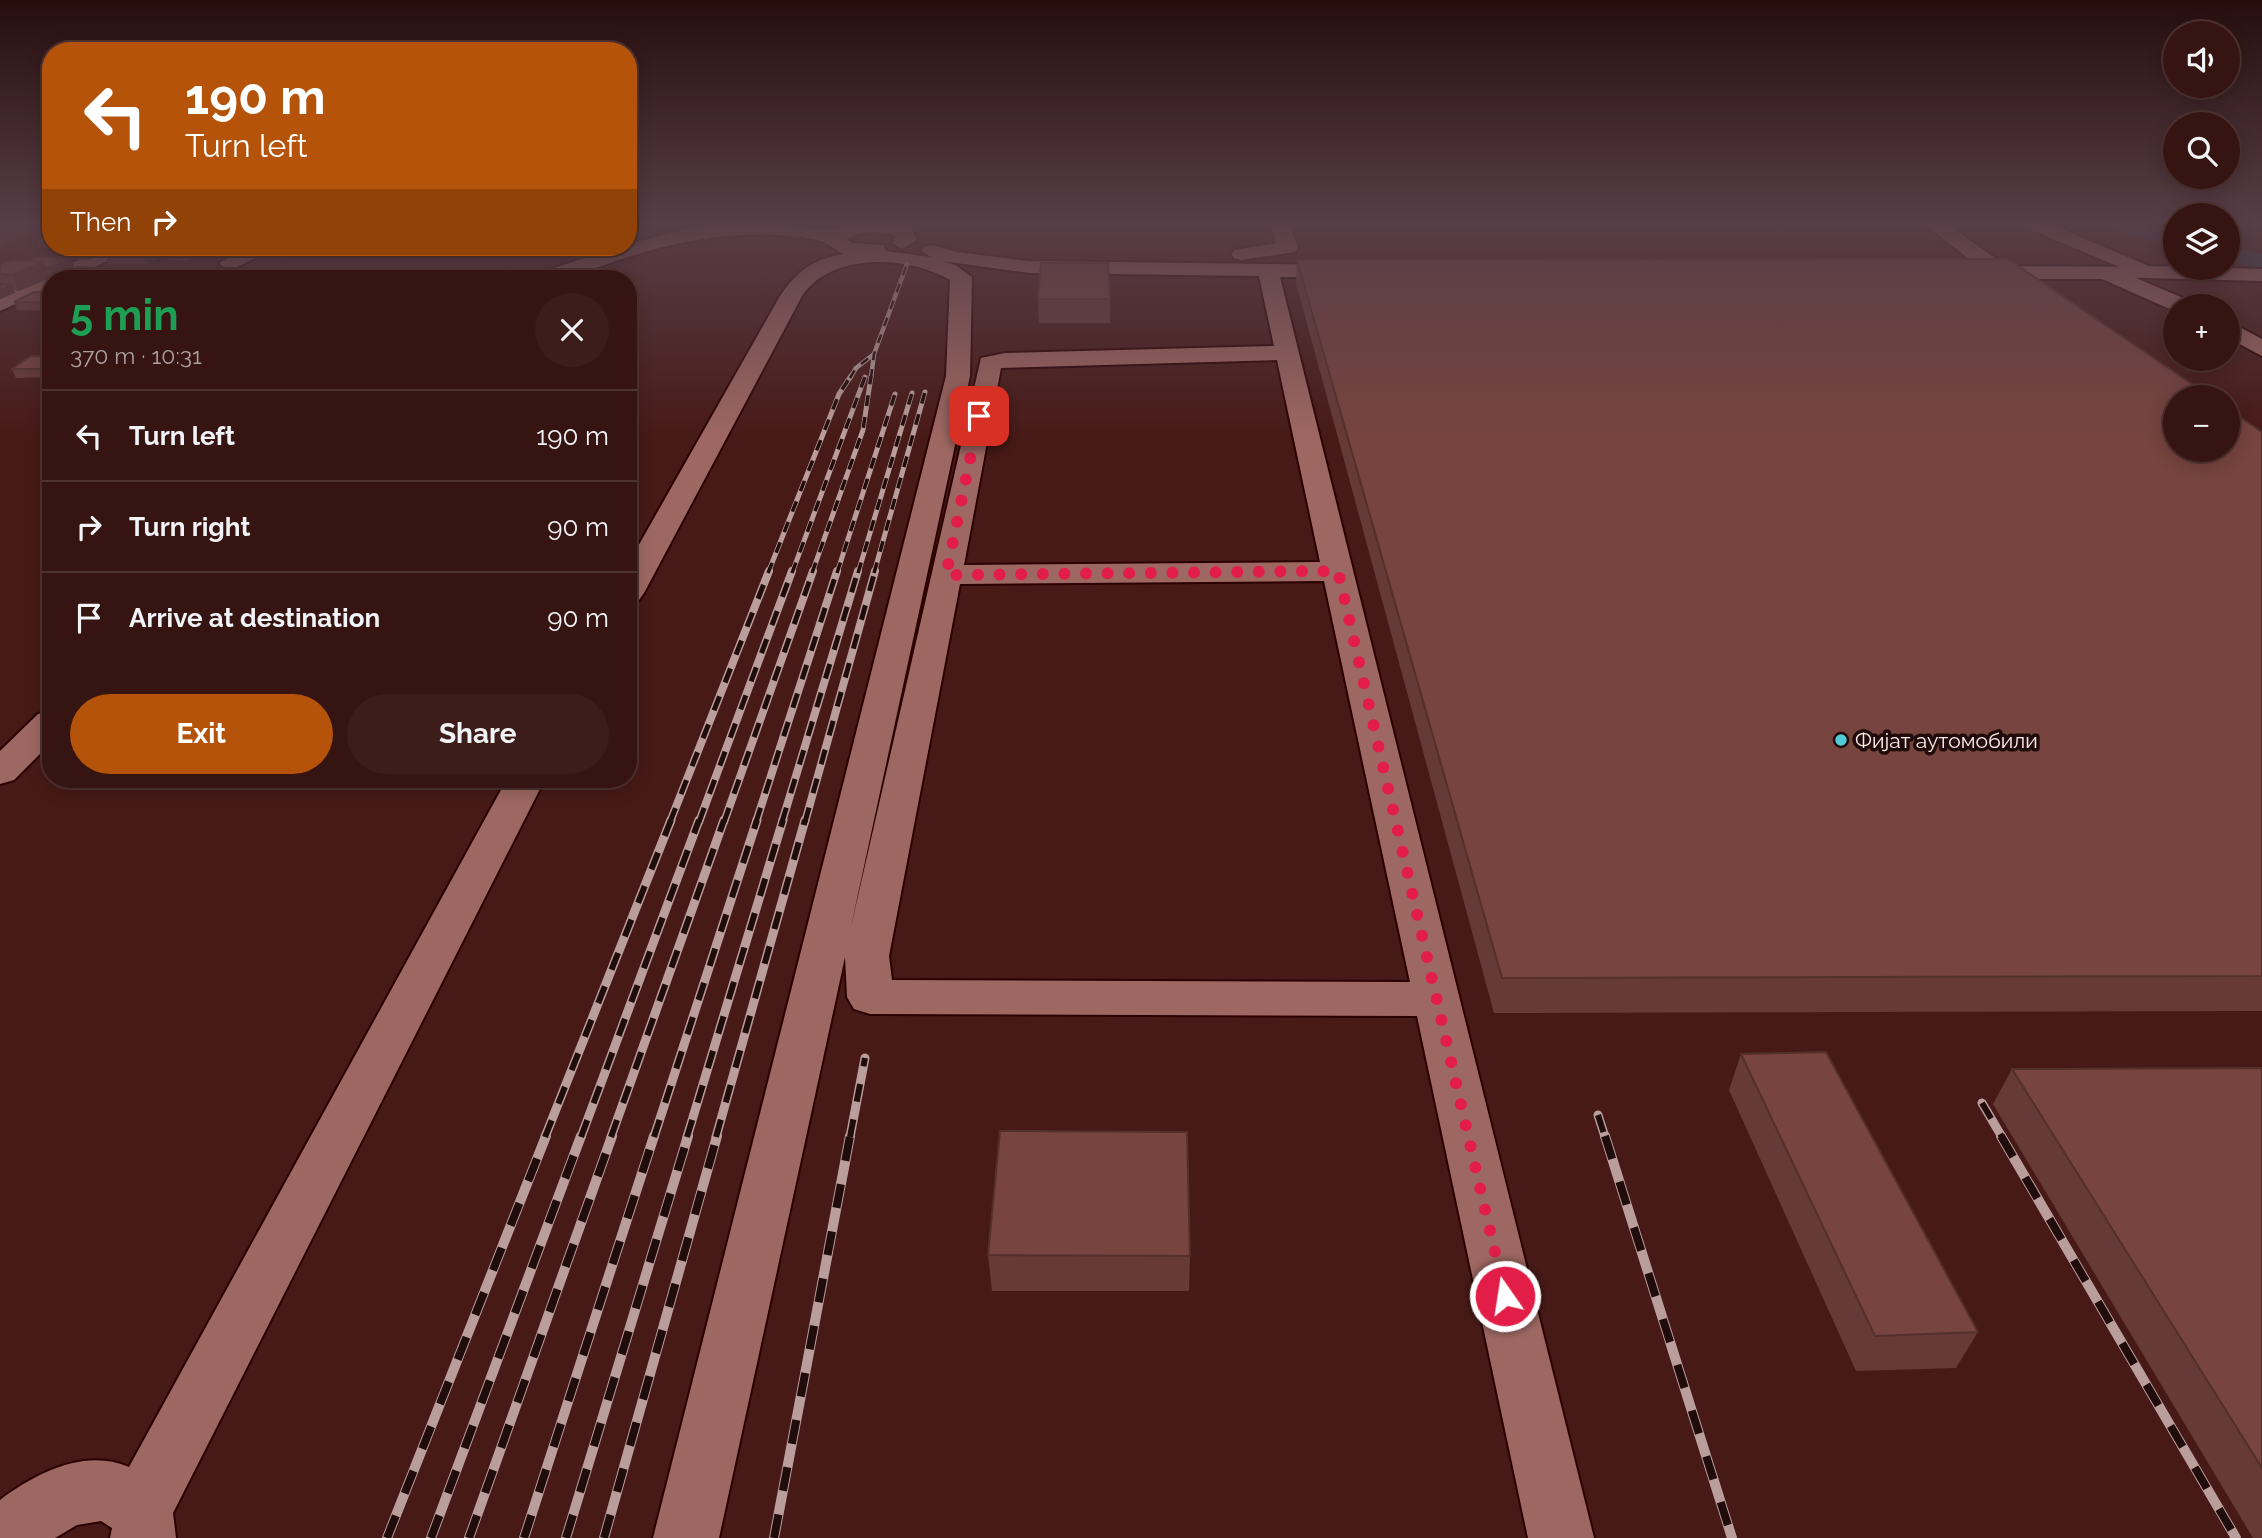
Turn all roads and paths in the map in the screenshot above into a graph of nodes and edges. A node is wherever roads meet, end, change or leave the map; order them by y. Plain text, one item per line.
1 (18, 295) edge
2 (794, 295) edge
3 (960, 295) edge
4 (1274, 295) edge
5 (0, 303) edge
6 (2240, 335) edge
7 (2262, 349) edge
8 (1287, 353) junction
9 (1338, 571) junction
10 (946, 575) junction
11 (637, 577) edge
12 (42, 731) edge
13 (0, 772) edge
14 (521, 788) edge
15 (1437, 999) junction
16 (141, 1524) edge
17 (4, 1538) edge
18 (686, 1538) edge
19 (1561, 1538) edge

1 - 5 street
2 - 11 street
3 - 18 street
4 - 8 street
6 - 7 street
8 - 9 street
8 - 10 street
9 - 10 street
9 - 15 street
10 - 15 street
12 - 13 street
14 - 16 street
15 - 19 street
16 - 17 street

